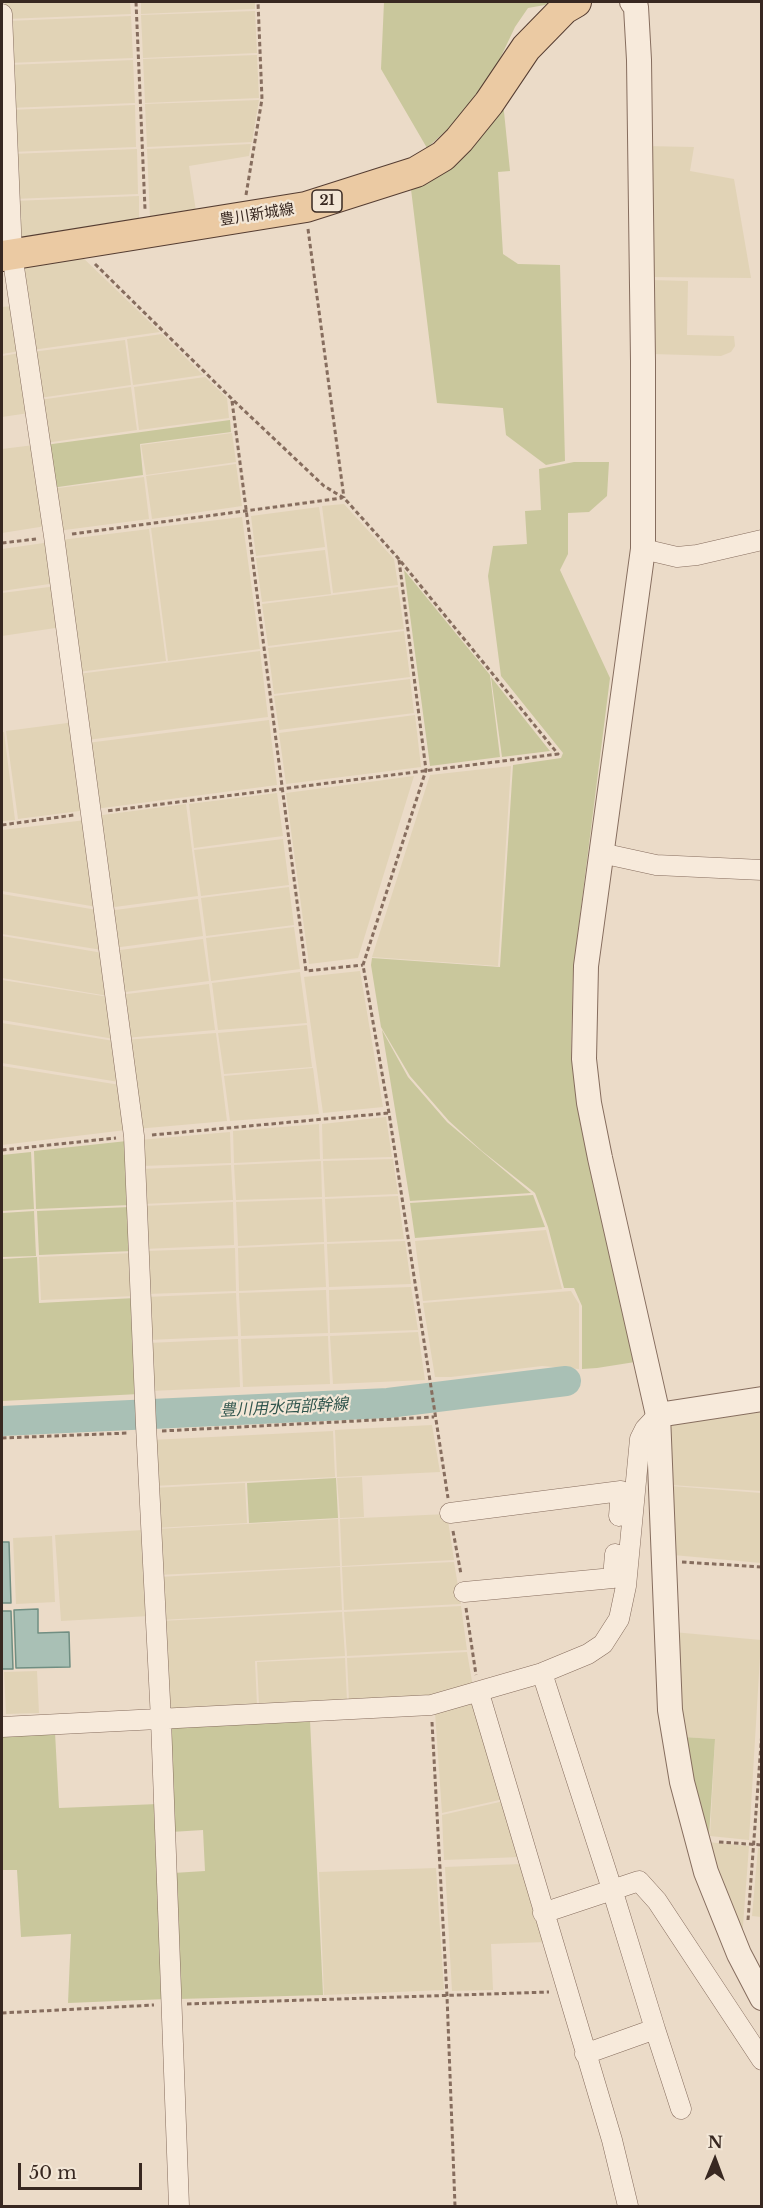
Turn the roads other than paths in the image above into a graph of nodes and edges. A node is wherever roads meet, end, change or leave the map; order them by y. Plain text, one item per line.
1 (576, 2) edge
2 (632, 2) edge
3 (2, 14) edge
4 (7, 255) edge
5 (762, 540) edge
6 (643, 549) junction
7 (601, 853) junction
8 (762, 870) edge
9 (762, 1399) edge
10 (658, 1414) junction
11 (450, 1513) road end
12 (464, 1592) road end
13 (542, 1673) junction
14 (479, 1693) junction
15 (161, 1720) junction
16 (2, 1727) edge
17 (612, 1889) junction
18 (543, 1913) junction
19 (762, 1998) edge
20 (655, 2029) junction
21 (585, 2054) junction
22 (762, 2060) edge
23 (681, 2109) dead end
24 (179, 2206) edge
25 (628, 2206) edge

1 - 4 main road, 豊川新城線 / 21
2 - 6 street
3 - 4 street
4 - 15 street
5 - 6 street
6 - 7 street
7 - 8 street
7 - 10 street
9 - 10 street
10 - 13 street
10 - 19 street
11 - 12 street
13 - 14 street
13 - 17 street
14 - 15 street
14 - 18 street
15 - 16 street
15 - 24 street
17 - 18 street
17 - 20 street
17 - 22 street
18 - 21 street
20 - 21 street
20 - 23 street
21 - 25 street

